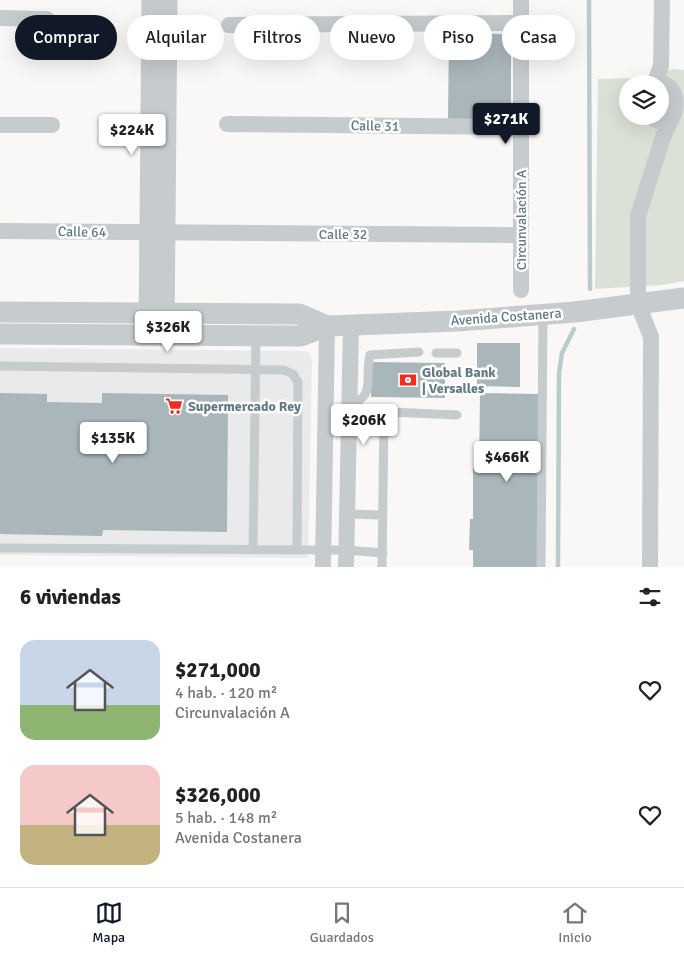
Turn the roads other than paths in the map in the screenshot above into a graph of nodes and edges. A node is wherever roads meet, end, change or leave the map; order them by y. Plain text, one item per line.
1 (152, 0) edge
2 (167, 0) edge
3 (522, 0) edge
4 (662, 0) edge
5 (521, 15) edge
6 (0, 18) edge
7 (15, 18) edge
8 (502, 23) edge
9 (229, 25) dead end
10 (521, 60) edge
11 (661, 66) junction
12 (658, 75) edge
13 (663, 75) edge
14 (669, 86) edge
15 (669, 119) edge
16 (227, 124) dead end
17 (0, 125) edge
18 (52, 125) dead end
19 (661, 125) edge
20 (522, 127) junction
21 (0, 231) edge
22 (157, 233) junction
23 (521, 234) junction
24 (521, 290) dead end
25 (684, 298) edge
26 (638, 304) junction
27 (0, 312) edge
28 (157, 312) junction
29 (543, 314) junction
30 (351, 325) junction
31 (327, 326) junction
32 (0, 334) edge
33 (156, 335) junction
34 (256, 336) junction
35 (419, 352) dead end
36 (436, 353) dead end
37 (457, 353) dead end
38 (0, 366) edge
39 (255, 370) junction
40 (349, 406) junction
41 (457, 415) dead end
42 (346, 514) junction
43 (382, 515) junction
44 (0, 548) edge
45 (253, 550) junction
46 (297, 550) junction
47 (323, 550) junction
48 (346, 550) junction
49 (382, 553) junction
50 (323, 567) edge
51 (346, 567) edge
52 (382, 567) edge
53 (541, 567) edge
54 (650, 567) edge

1 - 22 street
2 - 22 street
3 - 5 street, Circunvalación A
4 - 11 street
6 - 7 street
8 - 9 street
10 - 20 street, Circunvalación A
11 - 12 street
11 - 13 street
14 - 15 street
16 - 20 street, Calle 31
17 - 18 street
19 - 26 street
20 - 23 street, Circunvalación A
21 - 22 street, Calle 64
22 - 23 street, Calle 32
22 - 28 street
23 - 24 street, Circunvalación A
25 - 26 street, Avenida Costanera
26 - 29 street, Avenida Costanera
26 - 54 street
27 - 28 street, Avenida Costanera
28 - 31 street, Avenida Costanera
28 - 33 street
29 - 30 street, Avenida Costanera
29 - 53 lane
30 - 31 street, Avenida Costanera
30 - 40 street
31 - 34 street, Avenida Costanera
31 - 47 street
32 - 33 street, Avenida Costanera
33 - 34 street, Avenida Costanera
34 - 39 lane
35 - 40 lane
36 - 37 lane
38 - 39 lane
39 - 45 lane
39 - 46 lane
40 - 42 street
41 - 43 lane
42 - 43 lane
42 - 48 street
43 - 49 lane
44 - 45 lane
45 - 46 lane
46 - 47 lane
47 - 48 lane
47 - 50 street
48 - 49 lane
48 - 51 street
49 - 52 lane

